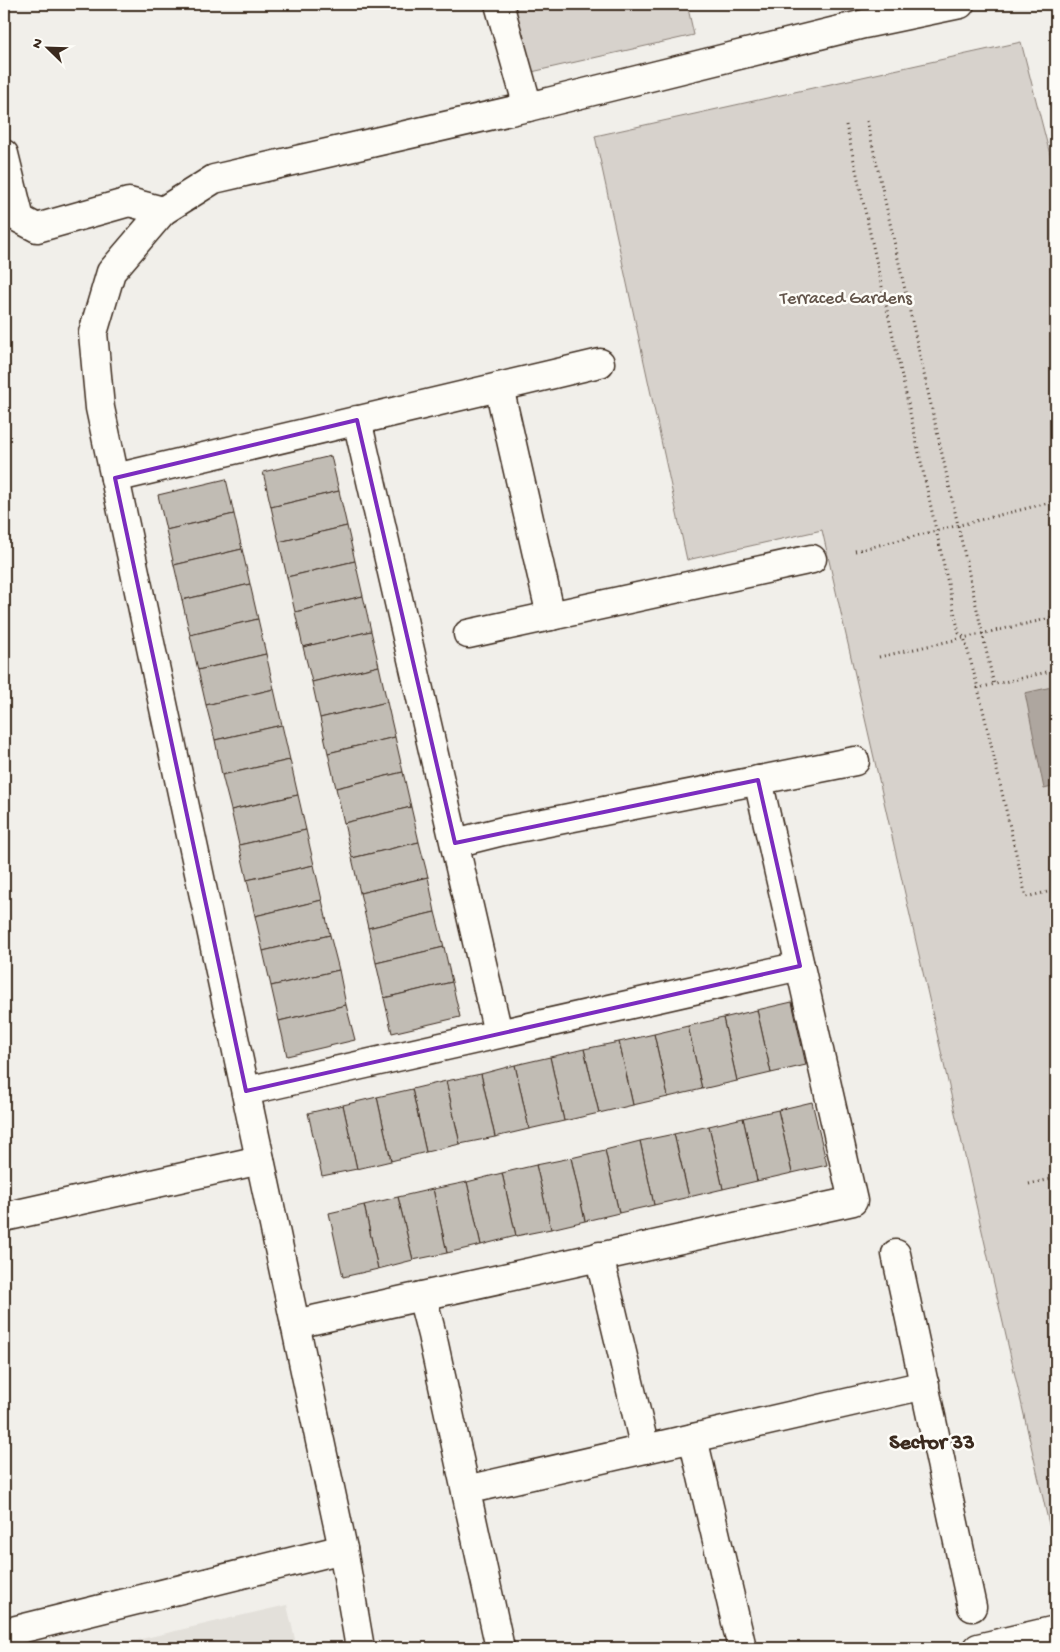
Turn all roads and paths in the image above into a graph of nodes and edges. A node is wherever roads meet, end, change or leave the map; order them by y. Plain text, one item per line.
1 (499, 4) edge
2 (960, 4) edge
3 (862, 14) edge
4 (528, 106) junction
5 (867, 121) dead end
6 (846, 125) dead end
7 (4, 154) edge
8 (10, 203) edge
9 (163, 211) junction
10 (600, 363) dead end
11 (499, 387) junction
12 (357, 420) junction
13 (115, 478) junction
14 (1056, 501) edge
15 (958, 525) junction
16 (936, 531) junction
17 (855, 551) dead end
18 (812, 559) dead end
19 (551, 616) junction
20 (1056, 617) edge
21 (983, 633) junction
22 (468, 634) dead end
23 (964, 636) junction
24 (879, 657) dead end
25 (1056, 670) edge
26 (994, 686) junction
27 (978, 688) junction
28 (855, 761) dead end
29 (758, 780) junction
30 (455, 843) junction
31 (1056, 890) edge
32 (800, 966) junction
33 (498, 1034) junction
34 (246, 1091) junction
35 (260, 1160) junction
36 (1056, 1178) edge
37 (1029, 1184) dead end
38 (4, 1216) edge
39 (896, 1254) dead end
40 (599, 1256) junction
41 (422, 1296) junction
42 (295, 1324) junction
43 (925, 1386) junction
44 (693, 1438) junction
45 (645, 1449) junction
46 (466, 1490) junction
47 (343, 1549) junction
48 (972, 1606) dead end
49 (1056, 1630) edge
50 (4, 1634) edge
51 (360, 1648) edge
52 (500, 1648) edge
53 (742, 1648) edge
54 (978, 1648) edge

1 - 4 street
2 - 3 street
3 - 4 street
4 - 9 street
5 - 15 path
6 - 16 path
7 - 8 street
8 - 9 street
9 - 13 street
10 - 11 street
11 - 12 street
11 - 19 street
12 - 13 street
12 - 30 street
13 - 34 street
14 - 15 path
15 - 16 path
15 - 21 path
16 - 17 path
16 - 23 path
18 - 19 street
19 - 22 street
20 - 21 path
21 - 23 path
21 - 26 path
23 - 24 path
23 - 27 path
25 - 26 path
26 - 27 path
27 - 31 path
28 - 29 street
29 - 30 street
29 - 32 street
30 - 33 street
32 - 33 street
32 - 40 street
33 - 34 street
34 - 35 street
35 - 38 street
35 - 42 street
36 - 37 path
39 - 43 street
40 - 41 street
40 - 45 street
41 - 42 street
41 - 46 street
42 - 47 street
43 - 44 street
43 - 48 street
44 - 45 street
44 - 53 street
45 - 46 street
46 - 52 street
47 - 50 street
47 - 51 street
49 - 54 street

